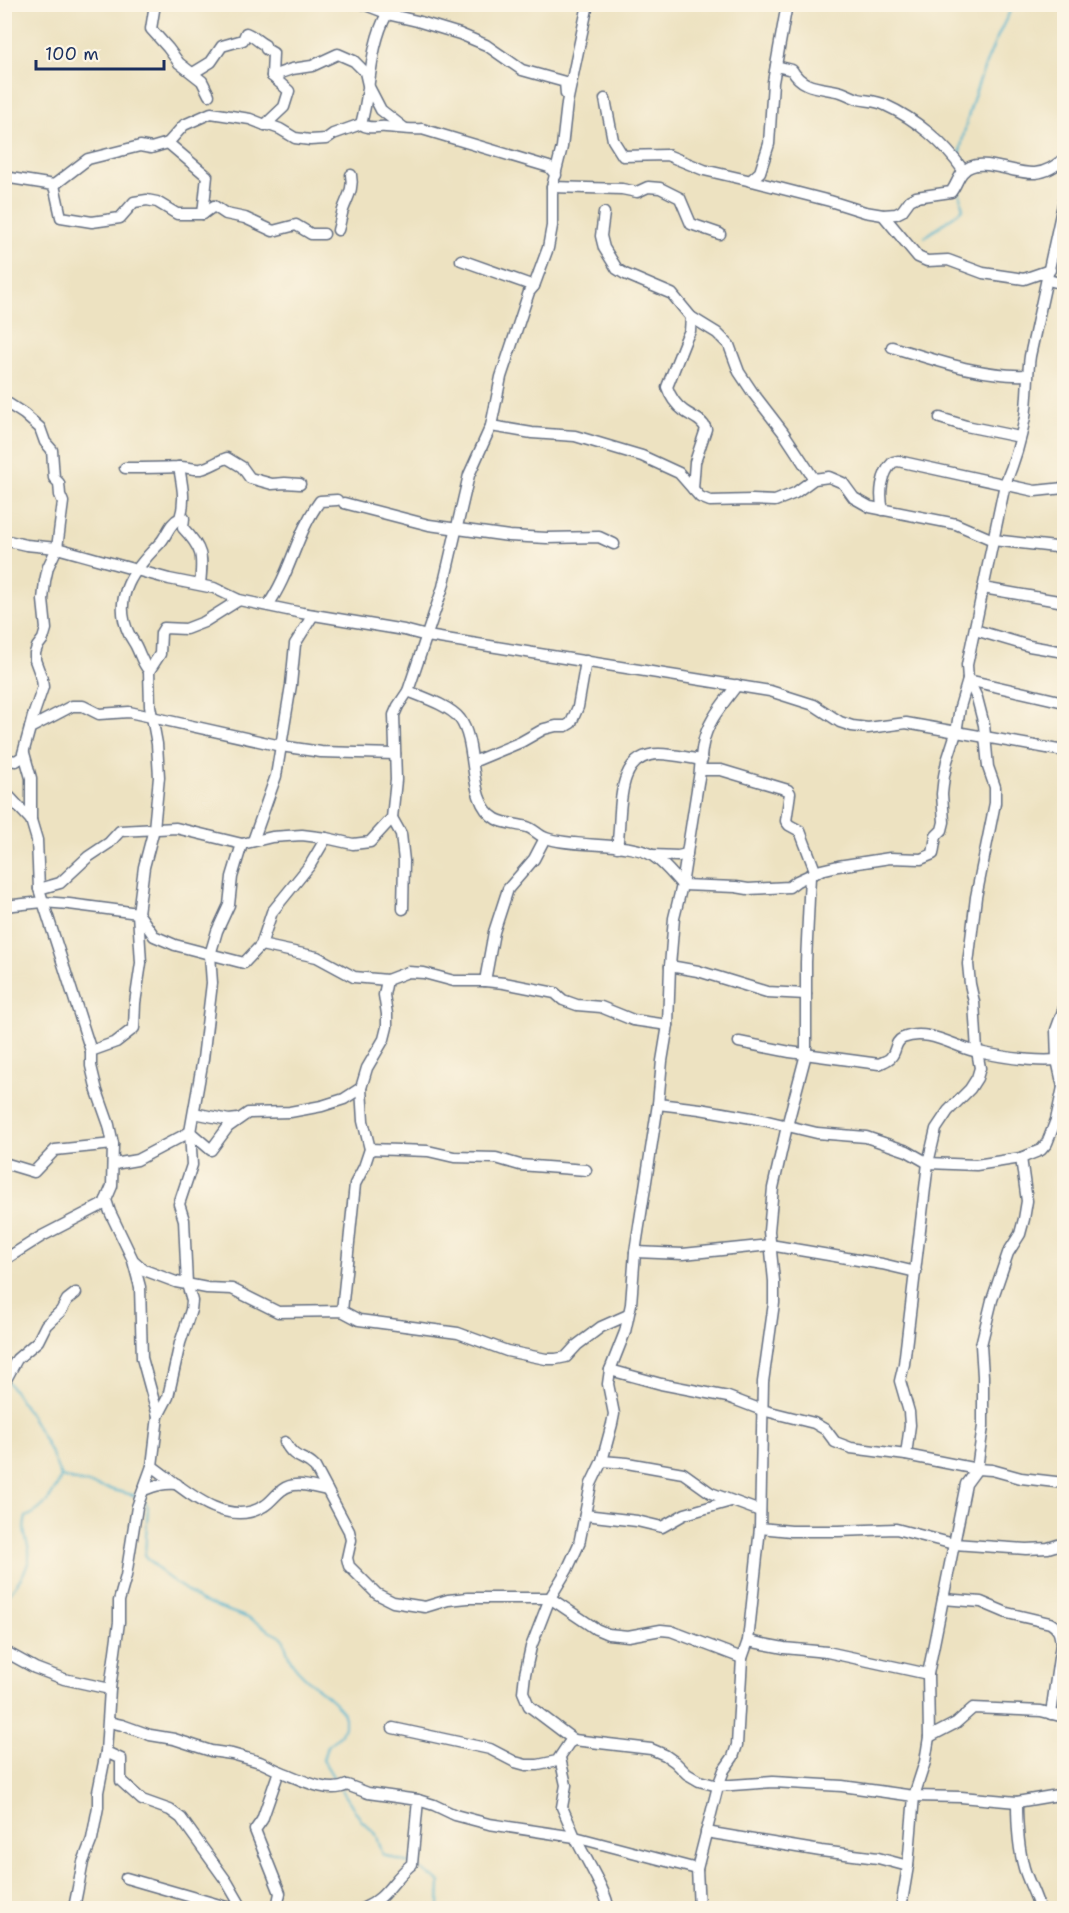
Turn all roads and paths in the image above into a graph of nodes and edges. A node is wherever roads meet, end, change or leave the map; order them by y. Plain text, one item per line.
1 (155, 4) edge
2 (363, 4) edge
3 (588, 4) edge
4 (788, 4) edge
5 (388, 9) edge
6 (776, 66) junction
7 (193, 74) junction
8 (272, 76) junction
9 (368, 85) junction
10 (209, 95) dead end
11 (605, 99) dead end
12 (567, 103) junction
13 (361, 124) junction
14 (265, 125) junction
15 (407, 130) junction
16 (168, 143) junction
17 (1065, 159) edge
18 (963, 170) junction
19 (351, 175) dead end
20 (556, 175) junction
21 (4, 177) edge
22 (750, 180) junction
23 (54, 185) junction
24 (552, 187) junction
25 (1065, 201) edge
26 (604, 213) dead end
27 (203, 214) junction
28 (883, 215) junction
29 (338, 230) dead end
30 (324, 234) dead end
31 (720, 234) dead end
32 (461, 260) dead end
33 (1049, 275) junction
34 (1065, 284) edge
35 (534, 286) junction
36 (691, 317) junction
37 (892, 347) dead end
38 (1027, 375) junction
39 (4, 401) edge
40 (940, 418) dead end
41 (491, 426) junction
42 (1020, 437) junction
43 (179, 466) junction
44 (125, 468) dead end
45 (814, 479) junction
46 (300, 484) dead end
47 (1005, 484) junction
48 (1065, 488) edge
49 (693, 489) junction
50 (883, 510) junction
51 (184, 518) dead end
52 (457, 529) junction
53 (4, 540) edge
54 (993, 540) junction
55 (614, 544) dead end
56 (57, 548) junction
57 (1065, 548) edge
58 (135, 570) junction
59 (200, 584) junction
60 (983, 588) junction
61 (239, 600) junction
62 (1065, 602) edge
63 (268, 605) junction
64 (313, 615) junction
65 (975, 630) junction
66 (427, 636) junction
67 (1065, 652) edge
68 (586, 661) junction
69 (969, 668) dead end
70 (149, 671) junction
71 (968, 680) junction
72 (737, 685) junction
73 (408, 691) junction
74 (1065, 702) edge
75 (151, 717) junction
76 (30, 728) junction
77 (956, 734) junction
78 (986, 738) junction
79 (281, 746) junction
80 (1065, 751) edge
81 (24, 753) junction
82 (395, 754) junction
83 (4, 759) edge
84 (473, 762) junction
85 (701, 765) junction
86 (4, 791) edge
87 (392, 818) junction
88 (31, 820) junction
89 (154, 829) junction
90 (326, 838) junction
91 (545, 838) junction
92 (247, 843) junction
93 (617, 847) junction
94 (687, 854) junction
95 (652, 855) junction
96 (813, 874) junction
97 (682, 885) junction
98 (39, 889) junction
99 (43, 902) junction
100 (4, 906) edge
101 (403, 909) dead end
102 (138, 913) junction
103 (261, 945) junction
104 (210, 955) junction
105 (670, 966) junction
106 (387, 980) junction
107 (485, 981) junction
108 (806, 994) junction
109 (1065, 1008) edge
110 (668, 1025) junction
111 (739, 1042) dead end
112 (91, 1051) junction
113 (977, 1051) junction
114 (806, 1054) junction
115 (1057, 1060) junction
116 (361, 1088) junction
117 (1064, 1088) edge
118 (658, 1104) junction
119 (194, 1113) junction
120 (240, 1119) junction
121 (787, 1125) junction
122 (190, 1132) junction
123 (113, 1144) junction
124 (370, 1149) junction
125 (1021, 1158) junction
126 (4, 1163) edge
127 (928, 1163) junction
128 (114, 1164) junction
129 (586, 1170) dead end
130 (106, 1200) junction
131 (770, 1245) junction
132 (635, 1251) junction
133 (4, 1260) edge
134 (133, 1260) junction
135 (916, 1272) junction
136 (187, 1284) junction
137 (76, 1293) dead end
138 (342, 1311) junction
139 (628, 1315) junction
140 (610, 1370) junction
141 (4, 1383) edge
142 (762, 1410) junction
143 (158, 1416) junction
144 (285, 1442) dead end
145 (906, 1455) junction
146 (602, 1461) junction
147 (152, 1466) junction
148 (960, 1466) junction
149 (977, 1469) junction
150 (1065, 1483) edge
151 (177, 1484) junction
152 (966, 1484) junction
153 (144, 1490) junction
154 (327, 1490) junction
155 (730, 1501) junction
156 (760, 1511) junction
157 (585, 1515) junction
158 (760, 1528) junction
159 (1065, 1543) edge
160 (954, 1544) junction
161 (550, 1598) junction
162 (943, 1599) junction
163 (748, 1641) junction
164 (4, 1651) edge
165 (742, 1658) junction
166 (928, 1674) junction
167 (110, 1689) junction
168 (1051, 1714) junction
169 (1065, 1717) edge
170 (109, 1722) junction
171 (393, 1728) dead end
172 (929, 1737) junction
173 (574, 1740) junction
174 (106, 1752) junction
175 (560, 1758) junction
176 (279, 1771) junction
177 (718, 1786) junction
178 (1065, 1794) edge
179 (914, 1796) junction
180 (418, 1800) junction
181 (1017, 1802) junction
182 (706, 1832) junction
183 (575, 1837) junction
184 (908, 1866) junction
185 (697, 1869) junction
186 (126, 1878) dead end
187 (74, 1908) edge
188 (230, 1908) edge
189 (242, 1908) edge
190 (277, 1908) edge
191 (364, 1908) edge
192 (608, 1908) edge
193 (699, 1908) edge
194 (901, 1908) edge
195 (1039, 1908) edge

1 - 7 street
2 - 5 street
3 - 12 street
4 - 6 street
5 - 9 street
5 - 12 street
6 - 18 street
6 - 22 street
7 - 8 street
7 - 10 street
8 - 9 street
8 - 14 street
9 - 13 street
9 - 15 street
11 - 22 street
12 - 20 street
13 - 14 street
13 - 15 street
14 - 16 street
15 - 20 street
16 - 23 street
16 - 27 street
17 - 18 street
18 - 28 street
19 - 29 street
20 - 24 street
21 - 23 street
22 - 28 street
23 - 27 street
24 - 31 street
24 - 35 street
25 - 33 street
26 - 36 street
27 - 30 street
28 - 33 street
32 - 35 street
33 - 34 street
33 - 38 street
35 - 41 street
36 - 45 street
36 - 49 street
37 - 38 street
38 - 42 street
39 - 56 street
40 - 42 street
41 - 49 street
41 - 52 street
42 - 47 street
43 - 44 street
43 - 46 street
43 - 58 street
45 - 49 street
45 - 50 street
47 - 48 street
47 - 50 street
47 - 54 street
50 - 54 street
51 - 59 street
52 - 55 street
52 - 63 street
52 - 66 street
53 - 56 street
54 - 57 street
54 - 60 street
56 - 58 street
56 - 76 street
58 - 59 street
58 - 70 street
59 - 61 street
60 - 62 street
60 - 65 street
61 - 63 street
61 - 70 street
63 - 64 street
64 - 66 street
64 - 79 street
65 - 67 street
65 - 71 street
66 - 68 street
66 - 73 street
68 - 72 street
68 - 84 street
69 - 71 street
70 - 75 street
71 - 74 street
71 - 77 street
71 - 78 street
72 - 77 street
72 - 85 street
73 - 82 street
73 - 84 street
75 - 76 street
75 - 79 street
75 - 89 street
76 - 81 street
77 - 78 street
77 - 96 street
78 - 80 street
78 - 113 street
79 - 82 street
79 - 92 street
81 - 83 street
81 - 88 street
82 - 87 street
84 - 91 street
85 - 93 street
85 - 94 street
85 - 96 street
86 - 88 street
87 - 90 street
87 - 101 street
88 - 98 street
89 - 92 street
89 - 98 street
89 - 102 street
90 - 92 street
90 - 103 street
91 - 93 street
91 - 107 street
92 - 104 street
93 - 95 street
94 - 95 street
94 - 97 street
95 - 97 street
96 - 97 street
96 - 108 street
97 - 105 street
98 - 99 street
99 - 100 street
99 - 102 street
99 - 112 street
102 - 104 street
102 - 112 street
103 - 104 street
103 - 106 street
104 - 119 street
105 - 108 street
105 - 110 street
106 - 107 street
106 - 116 street
107 - 110 street
108 - 114 street
109 - 115 street
110 - 118 street
111 - 114 street
112 - 123 street
113 - 114 street
113 - 115 street
113 - 127 street
114 - 121 street
115 - 117 street
116 - 120 street
116 - 124 street
117 - 125 street
118 - 121 street
118 - 132 street
119 - 120 street
119 - 122 street
120 - 122 street
121 - 127 street
121 - 131 street
122 - 128 street
122 - 136 street
123 - 126 street
123 - 128 street
124 - 129 street
124 - 138 street
125 - 127 street
125 - 149 street
127 - 135 street
128 - 130 street
130 - 133 street
130 - 134 street
131 - 132 street
131 - 135 street
131 - 142 street
132 - 139 street
134 - 136 street
134 - 143 street
135 - 145 street
136 - 138 street
136 - 143 street
137 - 141 street
138 - 139 street
139 - 140 street
140 - 142 street
140 - 146 street
142 - 145 street
142 - 156 street
143 - 147 street
144 - 154 street
145 - 148 street
146 - 155 street
146 - 157 street
147 - 151 street
147 - 153 street
148 - 149 street
148 - 152 street
149 - 150 street
149 - 152 street
151 - 153 street
151 - 154 street
152 - 160 street
153 - 167 street
154 - 161 street
155 - 156 street
155 - 157 street
156 - 158 street
157 - 161 street
158 - 160 street
158 - 163 street
159 - 160 street
160 - 162 street
161 - 165 street
161 - 173 street
162 - 166 street
162 - 168 street
163 - 165 street
163 - 166 street
164 - 167 street
165 - 177 street
166 - 172 street
167 - 170 street
168 - 169 street
168 - 172 street
170 - 174 street
170 - 176 street
171 - 175 street
172 - 179 street
173 - 175 street
173 - 177 street
174 - 187 street
174 - 189 street
175 - 183 street
176 - 180 street
176 - 190 street
177 - 179 street
177 - 182 street
178 - 181 street
179 - 181 street
179 - 184 street
180 - 183 street
180 - 191 street
181 - 195 street
182 - 184 street
182 - 185 street
183 - 185 street
183 - 192 street
184 - 194 street
185 - 193 street
186 - 188 street

